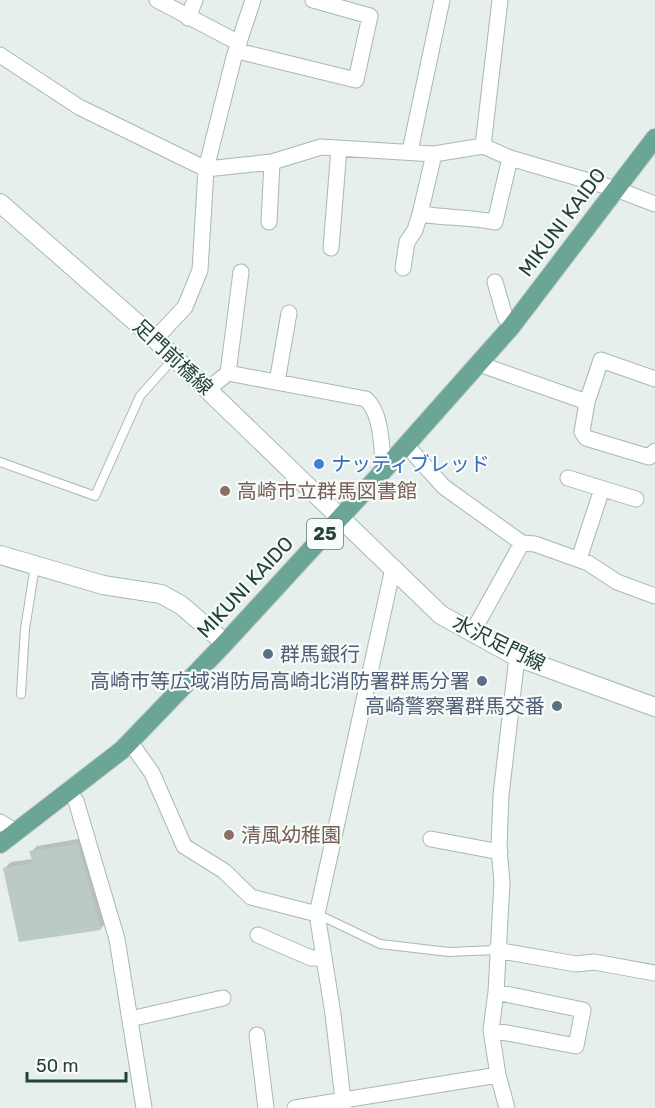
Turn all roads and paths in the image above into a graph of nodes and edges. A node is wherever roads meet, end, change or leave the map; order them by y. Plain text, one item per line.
1 (157, 0) edge
2 (195, 0) edge
3 (253, 0) edge
4 (313, 0) edge
5 (442, 0) edge
6 (500, 0) edge
7 (188, 18) junction
8 (238, 47) junction
9 (0, 55) edge
10 (655, 138) edge
11 (483, 146) junction
12 (339, 149) junction
13 (410, 151) junction
14 (434, 154) junction
15 (510, 158) junction
16 (272, 162) junction
17 (206, 169) junction
18 (616, 189) junction
19 (0, 203) edge
20 (655, 204) edge
21 (420, 214) junction
22 (269, 222) dead end
23 (331, 248) dead end
24 (403, 268) dead end
25 (241, 272) dead end
26 (495, 282) dead end
27 (289, 313) dead end
28 (511, 327) junction
29 (155, 339) junction
30 (174, 358) junction
31 (479, 364) junction
32 (228, 373) junction
33 (655, 379) edge
34 (277, 382) junction
35 (208, 388) junction
36 (588, 402) junction
37 (406, 445) junction
38 (655, 451) edge
39 (0, 462) edge
40 (384, 470) junction
41 (568, 478) dead end
42 (602, 489) junction
43 (636, 499) dead end
44 (342, 516) junction
45 (522, 543) junction
46 (0, 555) edge
47 (579, 559) junction
48 (35, 566) junction
49 (393, 568) junction
50 (655, 596) edge
51 (472, 633) junction
52 (225, 643) junction
53 (517, 657) junction
54 (21, 694) dead end
55 (655, 707) edge
56 (129, 742) junction
57 (69, 792) junction
58 (0, 822) edge
59 (17, 832) junction
60 (431, 838) dead end
61 (0, 844) edge
62 (500, 852) junction
63 (317, 914) junction
64 (258, 935) dead end
65 (496, 950) junction
66 (324, 957) junction
67 (655, 973) edge
68 (496, 992) junction
69 (223, 998) dead end
70 (130, 1019) junction
71 (491, 1030) junction
72 (257, 1035) dead end
73 (498, 1075) junction
74 (343, 1104) edge
75 (144, 1108) edge
76 (266, 1108) edge
77 (295, 1108) edge
78 (507, 1108) edge

1 - 7 street
2 - 7 street
3 - 8 street
4 - 8 street
5 - 13 street
6 - 11 street
7 - 8 street
8 - 17 street
9 - 17 street
10 - 18 main road, MIKUNI KAIDO / 25
11 - 14 street
11 - 15 street
12 - 13 street
12 - 16 street
12 - 23 street
13 - 14 street
14 - 21 street
15 - 18 street
15 - 21 street
16 - 17 street
16 - 22 street
17 - 29 street
18 - 20 street
18 - 28 main road, MIKUNI KAIDO / 25
19 - 29 main road, 足門前橋線
21 - 24 street
25 - 32 street
26 - 28 street
27 - 34 street
28 - 31 main road, MIKUNI KAIDO / 25
29 - 30 main road, 足門前橋線
30 - 35 main road, 足門前橋線
30 - 39 lane
31 - 36 street
31 - 37 main road, MIKUNI KAIDO / 25
32 - 34 street
32 - 35 street
33 - 36 street
34 - 40 street
35 - 44 main road, 足門前橋線
36 - 38 street
37 - 40 main road, MIKUNI KAIDO / 25
37 - 45 street
40 - 44 main road, MIKUNI KAIDO / 25
41 - 42 street
42 - 43 street
42 - 47 street
44 - 49 main road, 水沢足門線
44 - 52 main road, MIKUNI KAIDO / 25
45 - 47 street
45 - 51 street
46 - 48 main road
47 - 50 street
48 - 52 main road
48 - 54 lane
49 - 51 main road, 水沢足門線
49 - 63 street
51 - 53 main road, 水沢足門線
52 - 56 main road, MIKUNI KAIDO / 25
53 - 55 main road, 水沢足門線
53 - 62 street
56 - 57 main road, MIKUNI KAIDO / 25
56 - 63 street
57 - 59 main road, MIKUNI KAIDO / 25
57 - 70 street
58 - 59 street
59 - 61 main road, MIKUNI KAIDO / 25
60 - 62 street
62 - 65 street
63 - 65 lane
63 - 66 street
64 - 66 street
65 - 67 street
65 - 68 street
66 - 74 street
68 - 71 street
68 - 71 street
69 - 70 street
70 - 75 street
71 - 73 street
72 - 76 street
73 - 74 street
73 - 78 street
74 - 77 street

